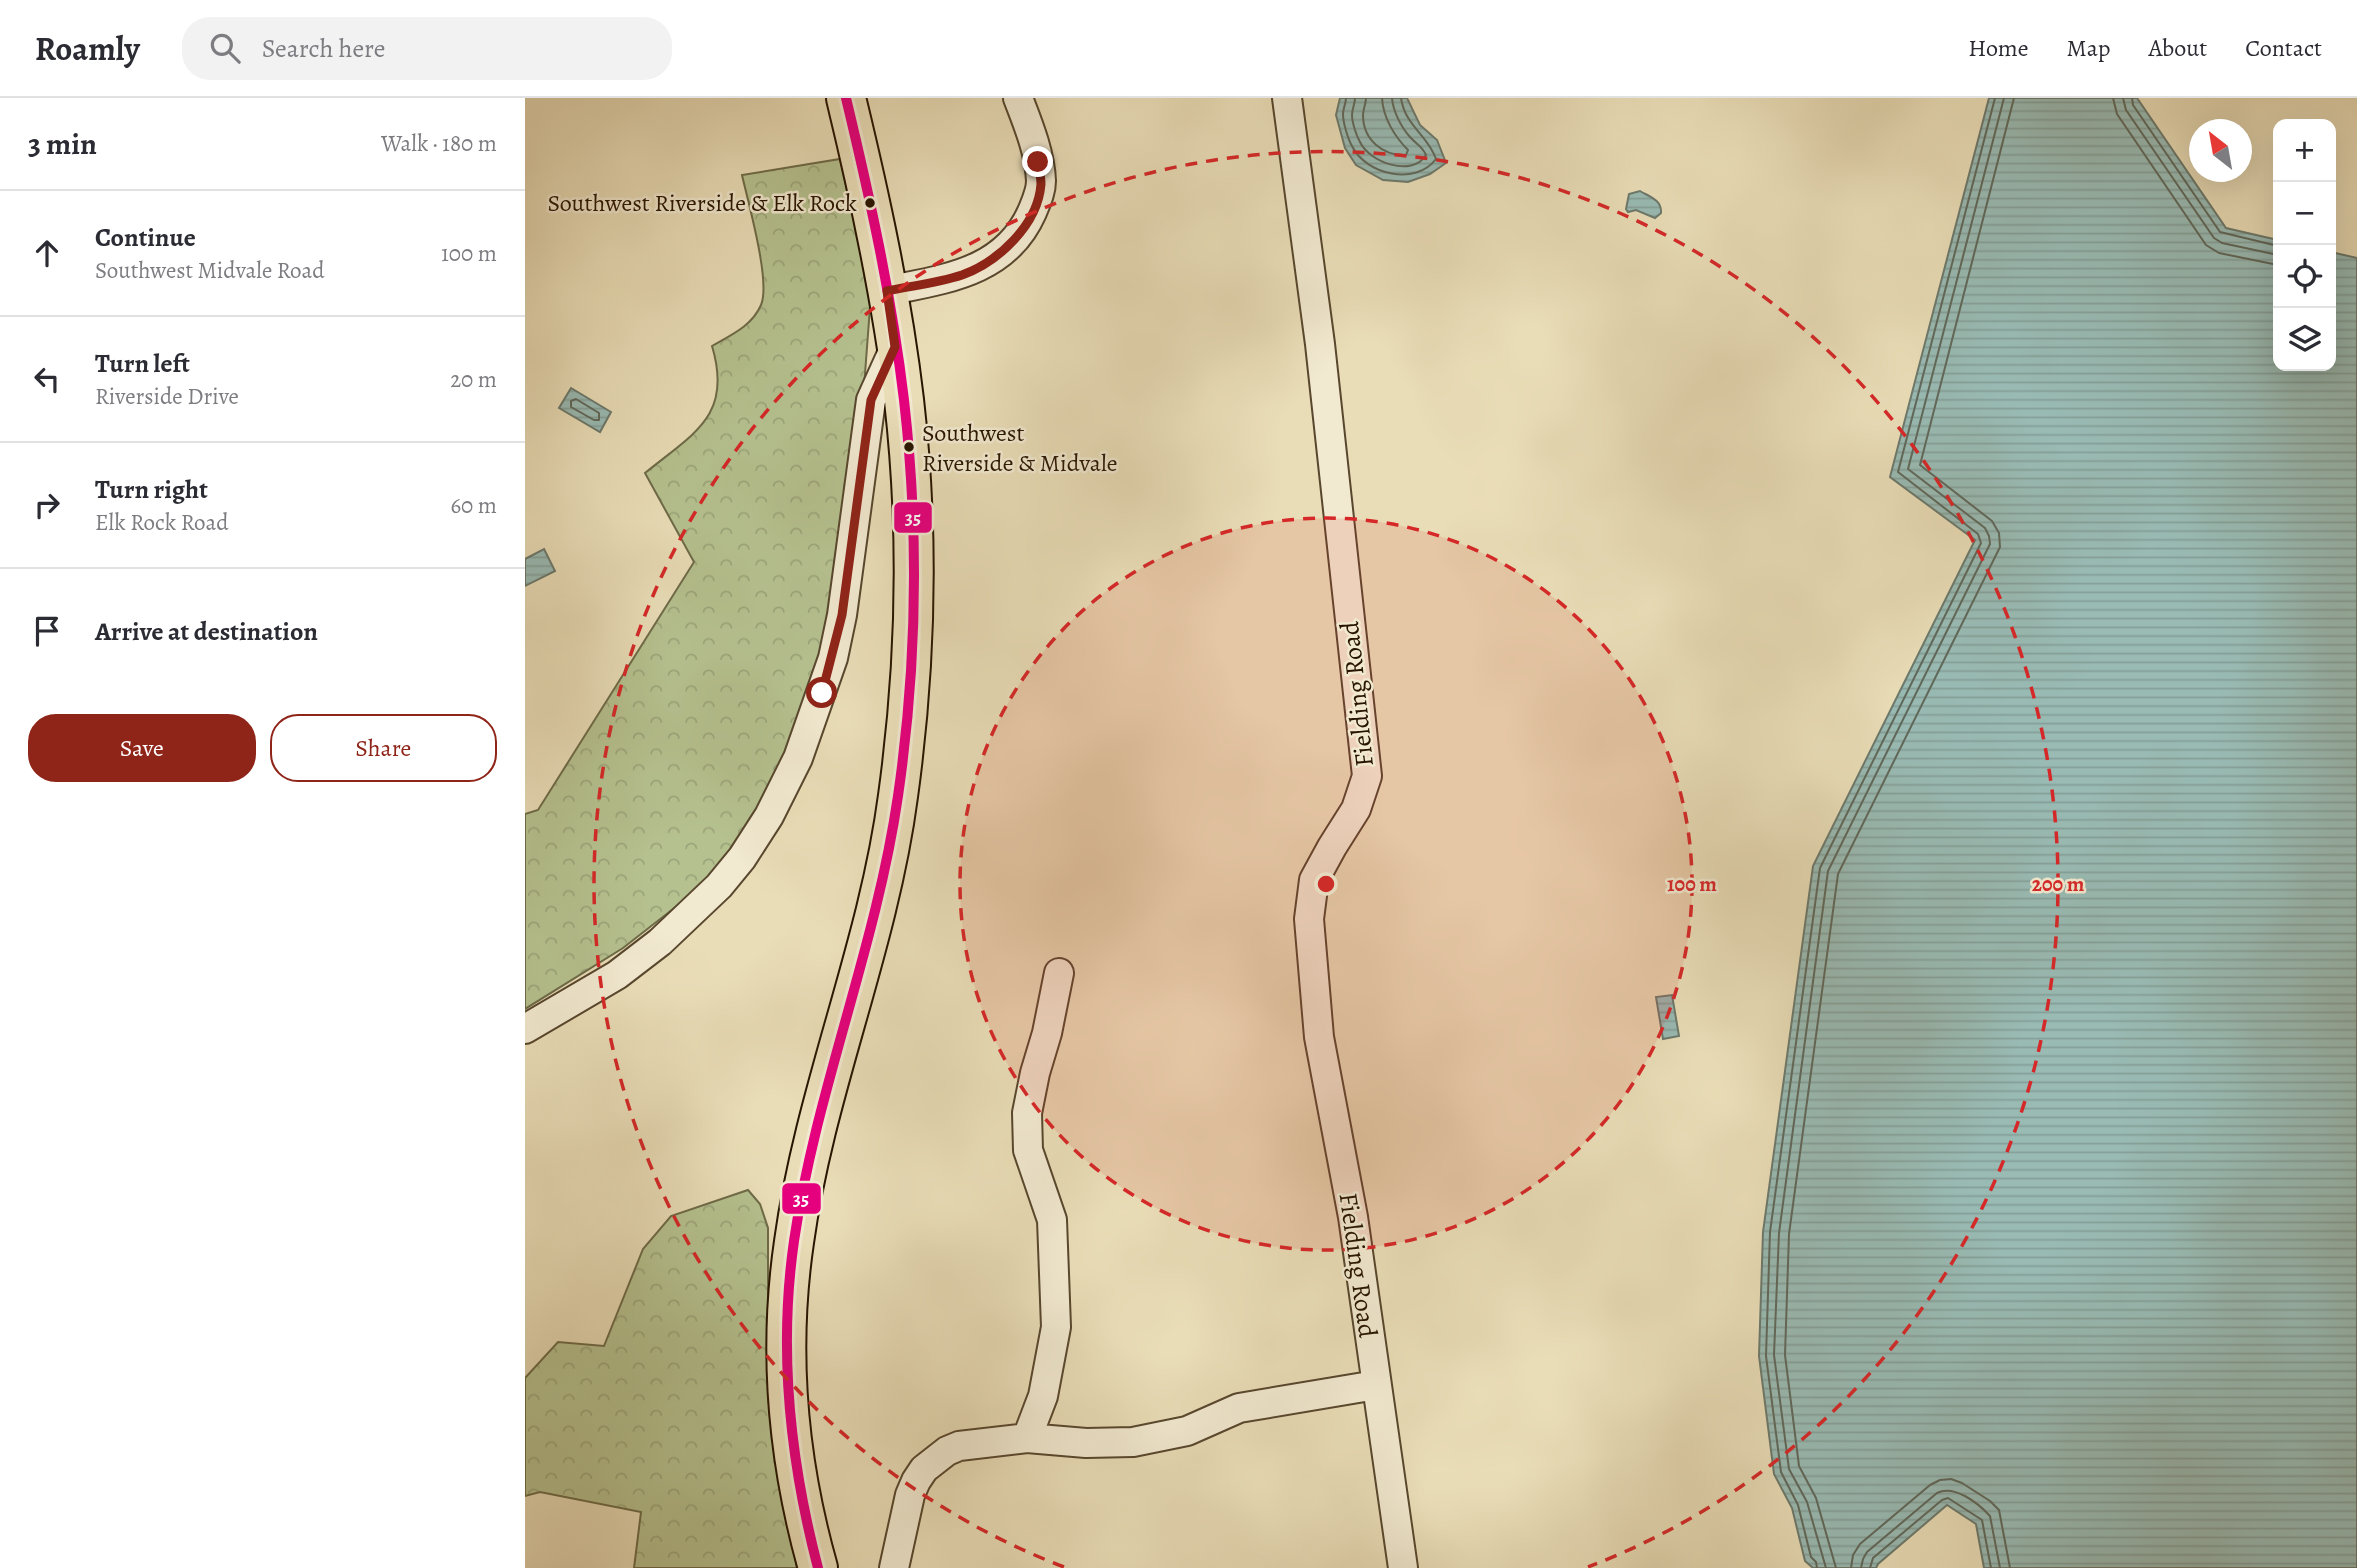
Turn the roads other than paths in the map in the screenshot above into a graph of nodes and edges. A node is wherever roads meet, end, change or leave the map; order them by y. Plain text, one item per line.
1 (846, 98) edge
2 (1018, 98) edge
3 (1287, 98) edge
4 (887, 291) junction
5 (895, 347) junction
6 (1059, 973) dead end
7 (525, 1029) edge
8 (1376, 1385) junction
9 (1027, 1438) junction
10 (818, 1568) edge
11 (894, 1568) edge
12 (1403, 1568) edge

1 - 4 main road
2 - 4 street
3 - 8 street, Fielding Road
4 - 5 main road
5 - 7 street
5 - 10 main road
6 - 9 street
8 - 9 street
8 - 12 street, Fielding Road
9 - 11 street

